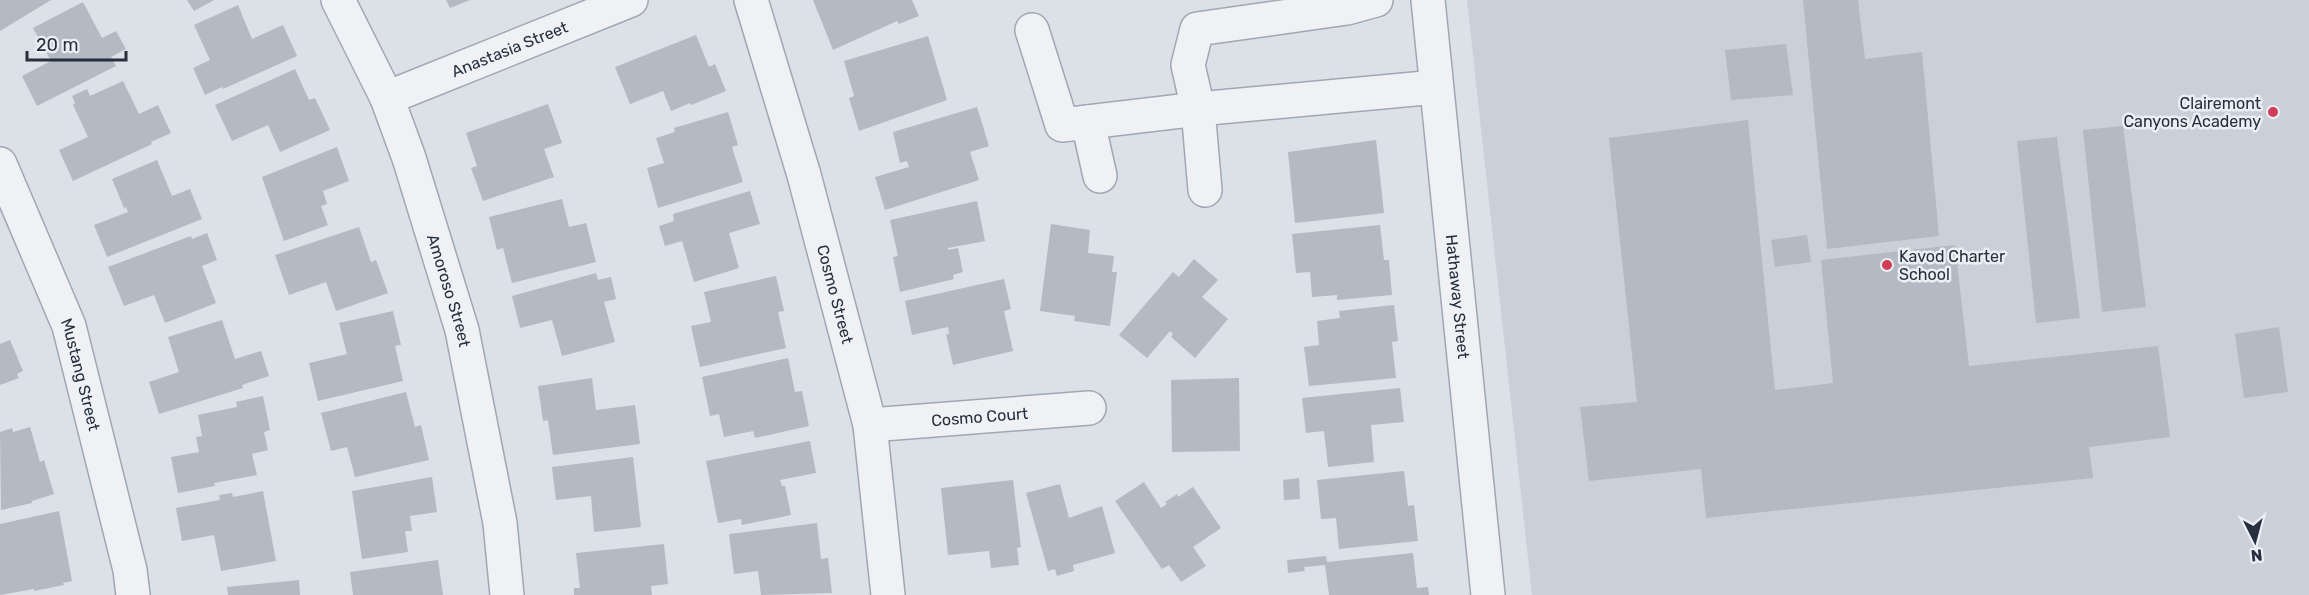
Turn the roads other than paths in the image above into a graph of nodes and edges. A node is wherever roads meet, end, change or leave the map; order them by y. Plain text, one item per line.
1 (338, 0) edge
2 (631, 0) edge
3 (751, 0) edge
4 (1376, 0) edge
5 (1428, 0) edge
6 (1032, 30) dead end
7 (1436, 87) junction
8 (387, 98) junction
9 (1198, 109) junction
10 (1088, 122) junction
11 (0, 164) edge
12 (1100, 176) dead end
13 (1205, 190) dead end
14 (1089, 408) dead end
15 (870, 425) junction
16 (133, 595) edge
17 (507, 595) edge
18 (888, 595) edge
19 (1488, 595) edge

1 - 8 street, Amoroso Street
2 - 8 street, Anastasia Street
3 - 15 street, Cosmo Street
4 - 9 street
5 - 7 street, Hathaway Street
6 - 10 street
7 - 9 street
7 - 19 street, Hathaway Street
8 - 17 street, Amoroso Street
9 - 10 street
9 - 13 street
10 - 12 street
11 - 16 street, Mustang Street
14 - 15 street, Cosmo Court
15 - 18 street, Cosmo Street

